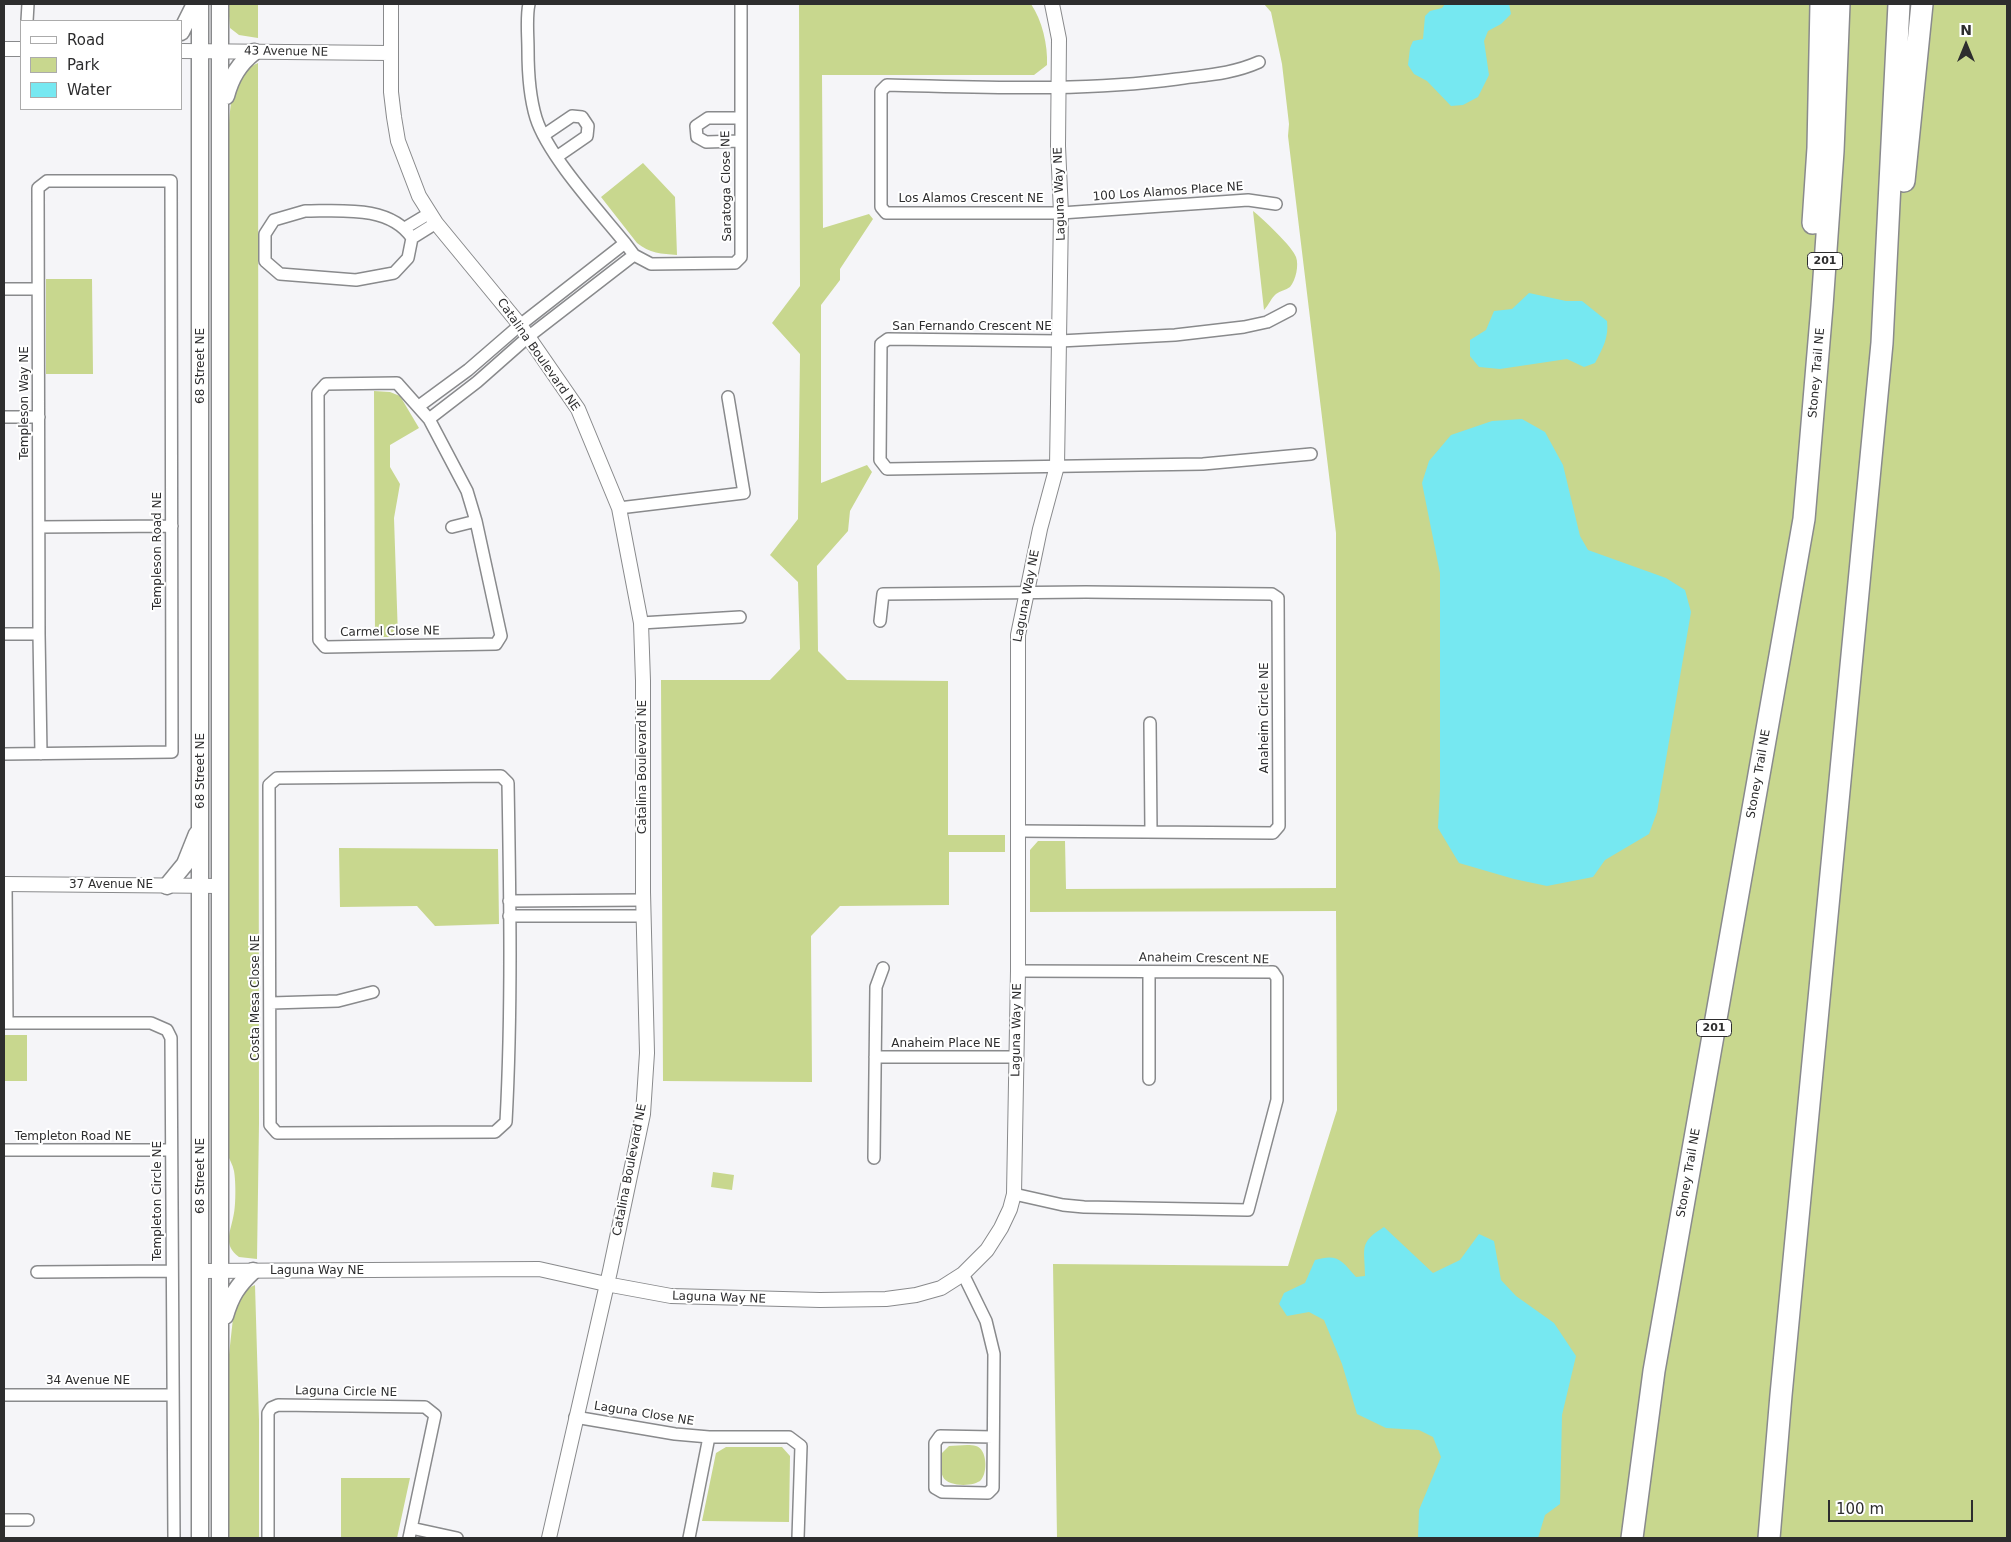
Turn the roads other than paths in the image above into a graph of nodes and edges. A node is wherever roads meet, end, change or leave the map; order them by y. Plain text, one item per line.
1 (28, 4) edge
2 (195, 4) edge
3 (200, 4) edge
4 (220, 4) edge
5 (390, 4) edge
6 (529, 4) edge
7 (741, 4) edge
8 (1052, 4) edge
9 (1821, 4) edge
10 (1839, 4) edge
11 (1899, 4) edge
12 (1922, 4) edge
13 (27, 20) edge
14 (182, 30) edge
15 (4, 49) edge
16 (20, 49) edge
17 (182, 50) edge
18 (200, 51) junction
19 (220, 51) junction
20 (254, 52) junction
21 (390, 53) junction
22 (1259, 62) dead end
23 (1060, 88) junction
24 (740, 118) junction
25 (221, 120) junction
26 (544, 135) junction
27 (740, 141) junction
28 (558, 156) junction
29 (171, 181) joint
30 (1276, 204) dead end
31 (1061, 213) junction
32 (433, 218) junction
33 (409, 233) junction
34 (625, 243) junction
35 (634, 255) junction
36 (4, 289) edge
37 (38, 289) junction
38 (1290, 310) dead end
39 (520, 325) junction
40 (528, 337) junction
41 (1060, 341) junction
42 (1882, 343) junction
43 (728, 397) dead end
44 (419, 406) junction
45 (4, 416) edge
46 (39, 417) junction
47 (429, 419) junction
48 (1310, 454) dead end
49 (1057, 466) junction
50 (619, 508) junction
51 (1804, 518) junction
52 (476, 521) junction
53 (172, 526) junction
54 (39, 527) junction
55 (452, 527) dead end
56 (1027, 592) junction
57 (740, 617) dead end
58 (880, 621) dead end
59 (640, 622) junction
60 (4, 634) edge
61 (39, 634) junction
62 (1150, 723) dead end
63 (4, 754) edge
64 (41, 754) junction
65 (201, 825) junction
66 (1018, 831) junction
67 (1151, 832) junction
68 (5, 884) edge
69 (167, 886) junction
70 (201, 886) junction
71 (219, 886) junction
72 (509, 900) junction
73 (643, 900) junction
74 (509, 916) junction
75 (643, 916) junction
76 (883, 968) dead end
77 (1018, 971) junction
78 (1149, 972) junction
79 (373, 992) dead end
80 (271, 1003) junction
81 (5, 1024) edge
82 (875, 1057) junction
83 (1017, 1057) junction
84 (1148, 1079) dead end
85 (4, 1150) edge
86 (171, 1150) junction
87 (874, 1158) dead end
88 (1014, 1194) junction
89 (201, 1271) junction
90 (220, 1271) junction
91 (253, 1271) junction
92 (37, 1272) dead end
93 (172, 1272) junction
94 (963, 1274) junction
95 (606, 1284) junction
96 (220, 1330) junction
97 (4, 1395) edge
98 (173, 1395) junction
99 (576, 1417) junction
100 (709, 1437) junction
101 (993, 1437) junction
102 (4, 1520) edge
103 (28, 1520) dead end
104 (410, 1533) edge
105 (174, 1538) edge
106 (200, 1538) edge
107 (220, 1538) edge
108 (268, 1538) edge
109 (457, 1538) edge
110 (549, 1538) edge
111 (689, 1538) edge
112 (798, 1538) edge
113 (1632, 1538) edge
114 (1769, 1538) edge

1 - 13 street
2 - 14 main road
3 - 18 main road, 68 Street NE
4 - 19 main road, 68 Street NE
5 - 21 street
6 - 26 street
7 - 24 street, Saratoga Close NE
8 - 23 street, Laguna Way NE
9 - 51 highway
10 - 51 highway, Stoney Trail NE / 201
11 - 42 highway
12 - 42 highway
15 - 16 street
17 - 18 street, 43 Avenue NE
18 - 19 street, 43 Avenue NE
18 - 65 main road, 68 Street NE
19 - 20 street, 43 Avenue NE
19 - 25 main road, 68 Street NE
20 - 21 street, 43 Avenue NE
20 - 25 main road
21 - 32 street, Catalina Boulevard NE
22 - 23 street
23 - 31 street, Laguna Way NE
23 - 31 street, Los Alamos Crescent NE
24 - 27 street, Saratoga Close NE
24 - 27 street
25 - 71 main road, 68 Street NE
26 - 28 street
26 - 28 street
27 - 35 street, Saratoga Close NE
28 - 34 street
29 - 37 street, Templeson Way NE
29 - 53 street, Templeson Road NE
30 - 31 street, 100 Los Alamos Place NE
31 - 41 street, Laguna Way NE
32 - 33 street
32 - 39 street, Catalina Boulevard NE
33 - 33 street
34 - 35 street
34 - 39 street
35 - 40 street
36 - 37 street
37 - 46 street, Templeson Way NE
38 - 41 street
39 - 40 street, Catalina Boulevard NE
39 - 44 street
40 - 47 street
40 - 50 street, Catalina Boulevard NE
41 - 49 street, Laguna Way NE
41 - 49 street, San Fernando Crescent NE
42 - 114 highway
43 - 50 street
44 - 47 street, Carmel Close NE
44 - 52 street, Carmel Close NE
45 - 46 street
46 - 54 street, Templeson Way NE
47 - 52 street, Carmel Close NE
48 - 49 street
49 - 56 street, Laguna Way NE
50 - 59 street, Catalina Boulevard NE
51 - 113 highway, Stoney Trail NE / 201
52 - 55 street
53 - 54 street
53 - 64 street, Templeson Road NE
54 - 61 street, Templeson Way NE
56 - 58 street
56 - 66 street, Laguna Way NE
56 - 67 street, Anaheim Circle NE
57 - 59 street
59 - 73 street, Catalina Boulevard NE
60 - 61 street
61 - 64 street, Templeson Way NE
62 - 67 street
63 - 64 street, Templeson Road NE
65 - 69 main road
65 - 70 main road, 68 Street NE
66 - 67 street, Anaheim Circle NE
66 - 77 street, Laguna Way NE
68 - 69 street, 37 Avenue NE
68 - 81 street
69 - 70 street, 37 Avenue NE
70 - 71 street, 37 Avenue NE
70 - 89 main road, 68 Street NE
71 - 90 main road, 68 Street NE
72 - 73 street
72 - 74 street, Costa Mesa Close NE
72 - 80 street, Costa Mesa Close NE
73 - 75 street, Catalina Boulevard NE
74 - 75 street
74 - 80 street, Costa Mesa Close NE
75 - 95 street, Catalina Boulevard NE
76 - 82 street, Anaheim Place NE
77 - 78 street, Anaheim Crescent NE
77 - 83 street, Laguna Way NE
78 - 84 street
78 - 88 street, Anaheim Crescent NE
79 - 80 street
81 - 86 street, Templeton Circle NE
82 - 83 street, Anaheim Place NE
82 - 87 street, Anaheim Place NE
83 - 88 street, Laguna Way NE
85 - 86 street, Templeton Road NE
86 - 93 street, Templeton Circle NE
88 - 94 street, Laguna Way NE
89 - 90 street, Laguna Way NE
89 - 106 main road, 68 Street NE
90 - 91 street, Laguna Way NE
90 - 96 main road, 68 Street NE
91 - 95 street, Laguna Way NE
91 - 96 main road
92 - 93 street
93 - 98 street, Templeton Circle NE
94 - 95 street, Laguna Way NE
94 - 101 street
95 - 99 street, Catalina Boulevard NE
96 - 107 main road, 68 Street NE
97 - 98 street, 34 Avenue NE
98 - 105 street, Templeton Circle NE
99 - 100 street, Laguna Close NE
99 - 110 street, Catalina Boulevard NE
100 - 111 street, Laguna Close NE
100 - 112 street, Laguna Close NE
101 - 101 street
102 - 103 street
104 - 108 street, Laguna Circle NE
104 - 109 street, Laguna Circle NE

